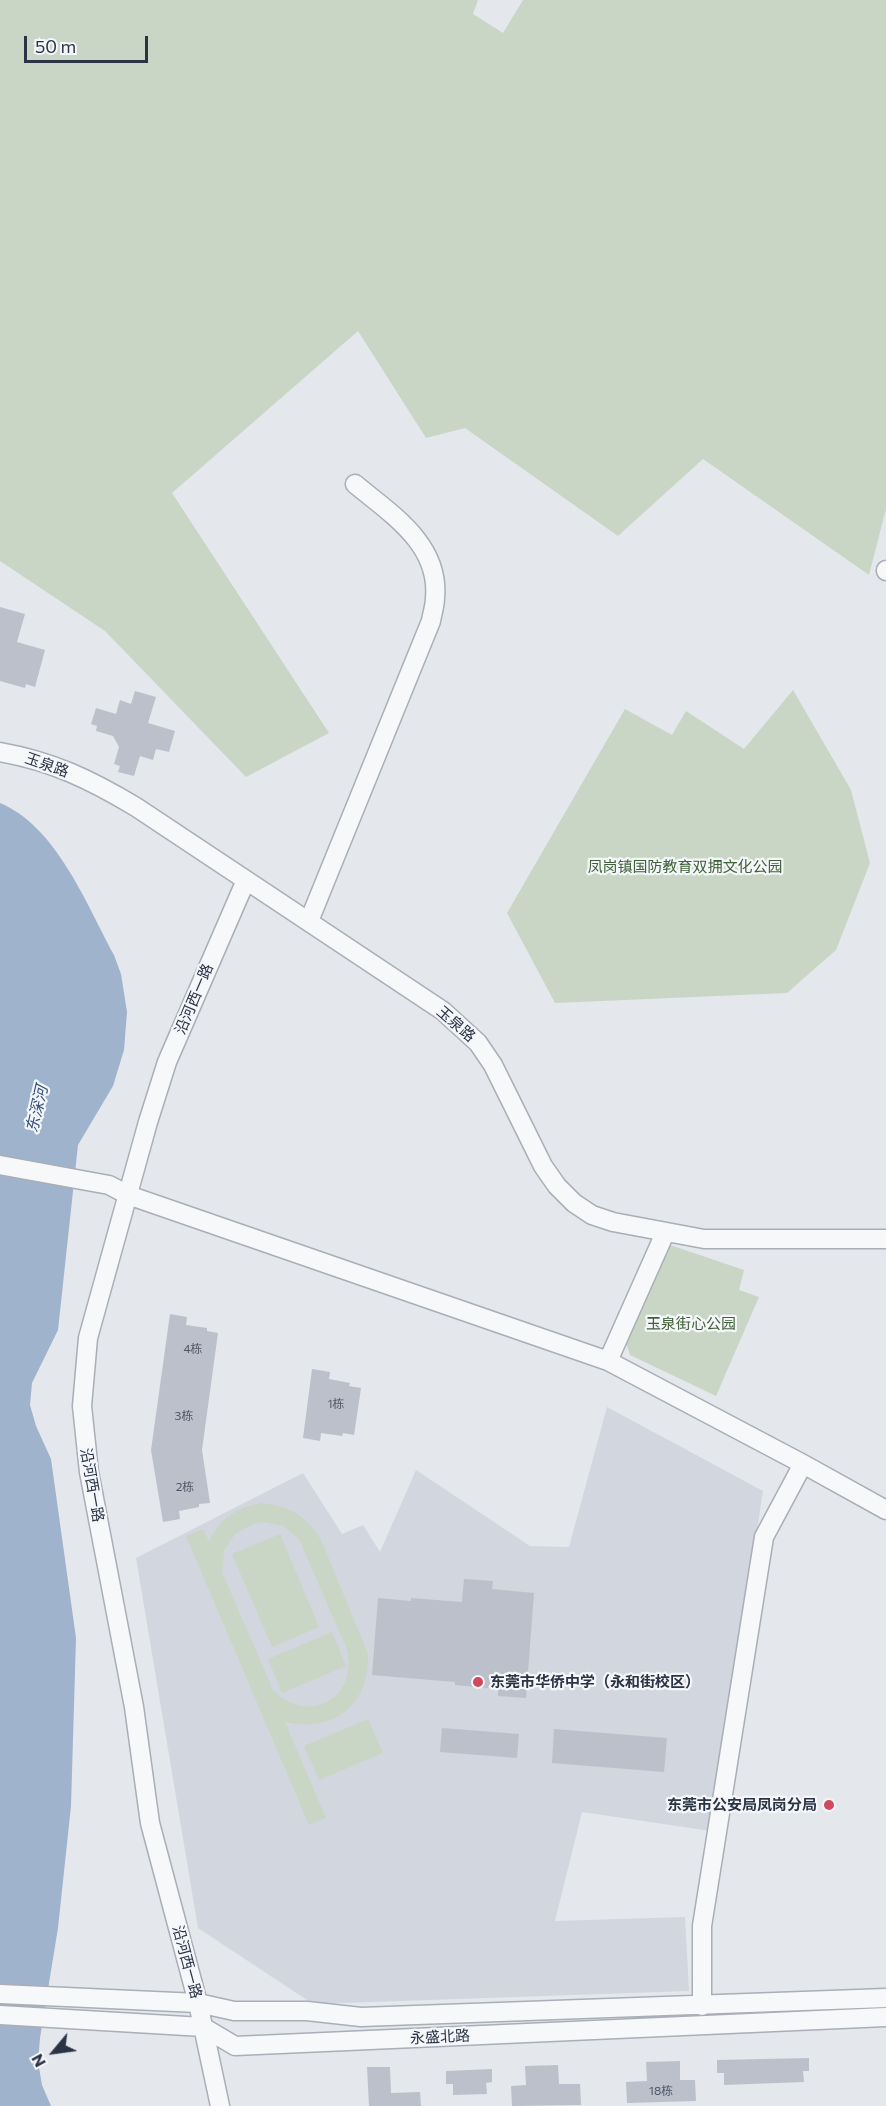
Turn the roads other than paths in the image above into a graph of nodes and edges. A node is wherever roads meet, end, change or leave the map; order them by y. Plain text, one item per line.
1 (355, 484) dead end
2 (0, 752) edge
3 (246, 880) junction
4 (309, 921) junction
5 (0, 1165) edge
6 (128, 1195) junction
7 (665, 1233) junction
8 (886, 1239) edge
9 (608, 1362) junction
10 (803, 1464) junction
11 (886, 1510) edge
12 (0, 1994) edge
13 (886, 1998) edge
14 (198, 2003) junction
15 (702, 2006) junction
16 (0, 2015) edge
17 (886, 2017) edge
18 (203, 2027) junction
19 (220, 2106) edge

1 - 4 street
2 - 3 street, 玉泉路
3 - 4 street, 玉泉路
3 - 6 street, 沿河西一路
4 - 7 street, 玉泉路
5 - 6 street
6 - 9 street
6 - 14 street, 沿河西一路
7 - 8 street, 玉泉路
7 - 9 street
9 - 10 street
10 - 11 street
10 - 15 street
12 - 14 street, 永盛北路
13 - 15 street, 永盛北路
14 - 15 street, 永盛北路
14 - 18 street, 沿河西一路
16 - 18 street, 永盛北路
17 - 18 street, 永盛北路
18 - 19 street, 沿河西一路

